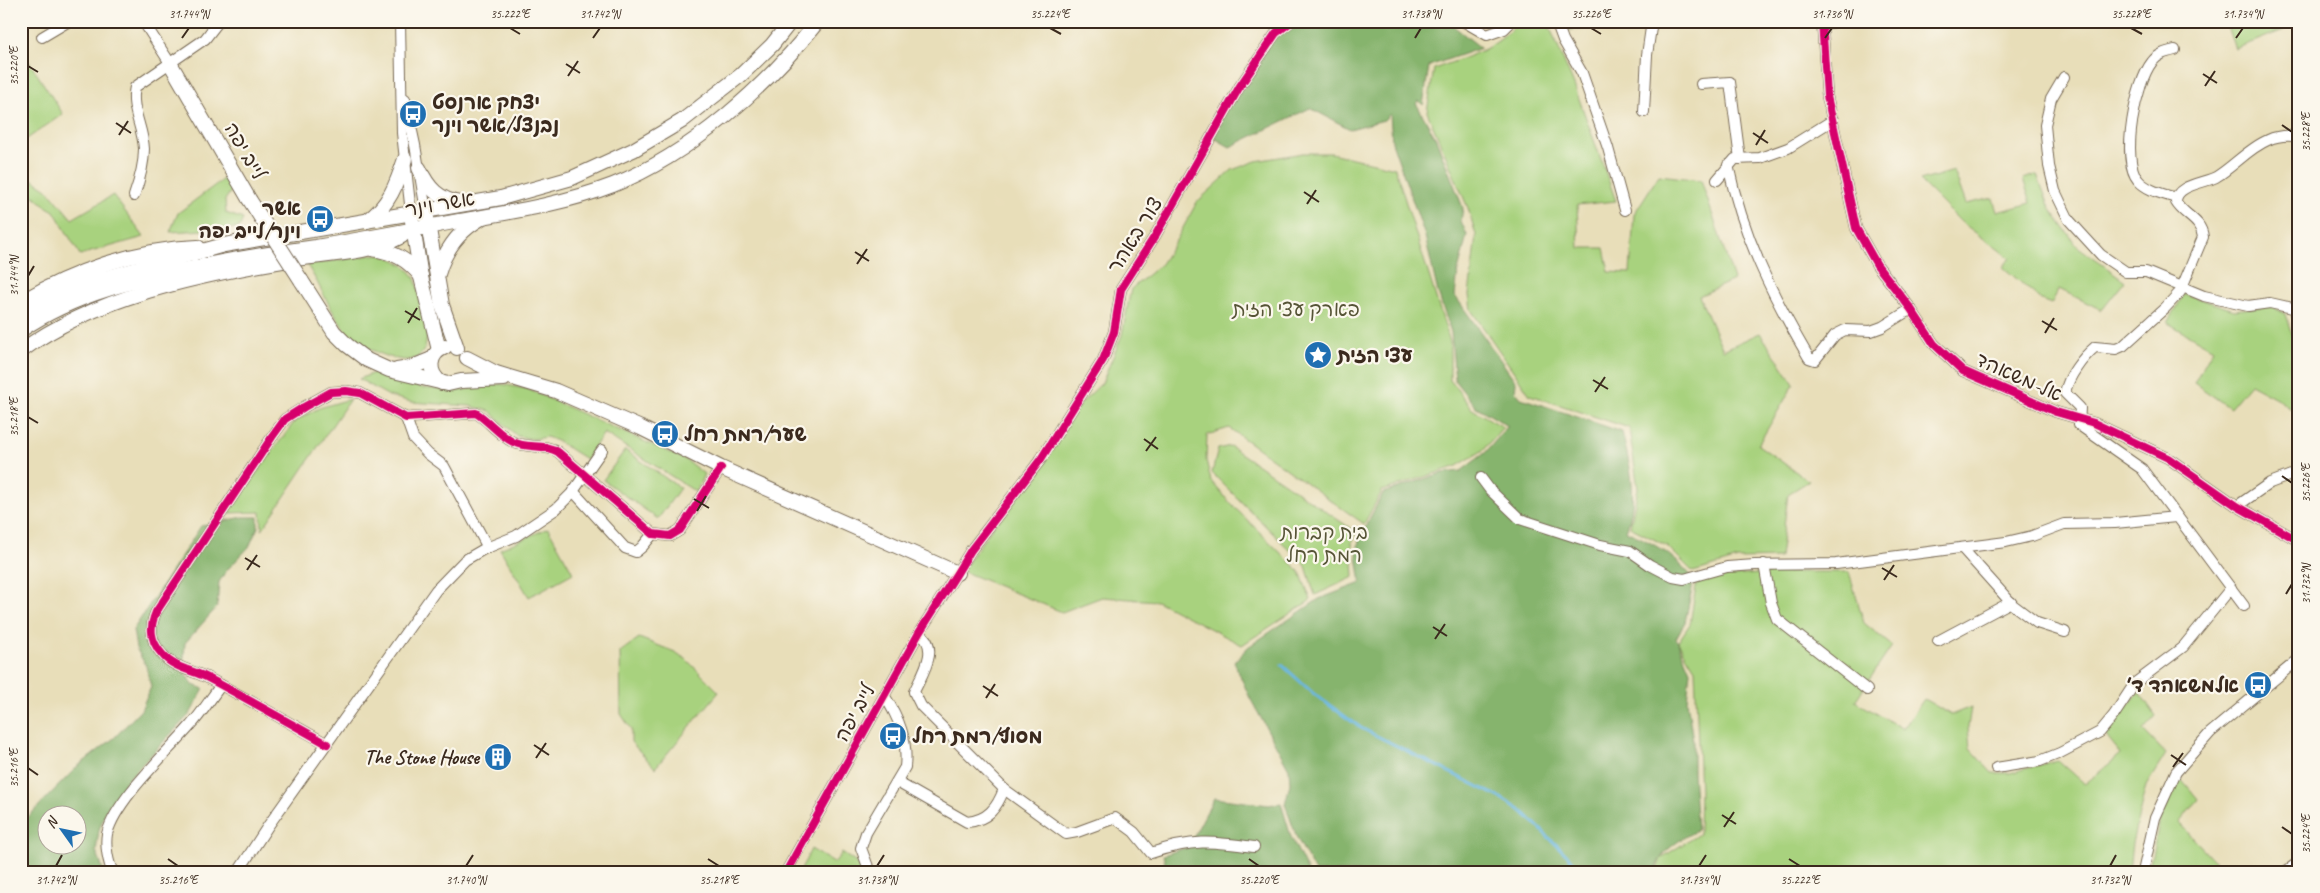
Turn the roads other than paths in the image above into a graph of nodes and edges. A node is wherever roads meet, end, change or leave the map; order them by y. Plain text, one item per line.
1 (69, 21) edge
2 (143, 21) edge
3 (219, 21) edge
4 (791, 21) edge
5 (818, 21) edge
6 (1292, 21) edge
7 (1463, 21) edge
8 (1512, 21) edge
9 (1556, 21) edge
10 (1652, 21) edge
11 (1843, 21) edge
12 (1822, 23) edge
13 (400, 24) edge
14 (42, 37) dead end
15 (2175, 50) dead end
16 (170, 63) junction
17 (2064, 77) dead end
18 (401, 82) junction
19 (1701, 84) dead end
20 (1644, 112) dead end
21 (1833, 120) junction
22 (2299, 137) edge
23 (405, 159) junction
24 (1740, 159) junction
25 (1728, 165) junction
26 (419, 168) junction
27 (1717, 180) dead end
28 (134, 196) dead end
29 (2176, 198) junction
30 (466, 204) junction
31 (1625, 210) dead end
32 (426, 211) junction
33 (411, 214) junction
34 (485, 217) junction
35 (366, 221) junction
36 (428, 227) junction
37 (414, 229) junction
38 (224, 246) junction
39 (368, 249) junction
40 (422, 277) junction
41 (437, 277) junction
42 (2182, 287) junction
43 (21, 302) edge
44 (2298, 308) edge
45 (1911, 309) junction
46 (21, 316) edge
47 (2299, 329) edge
48 (21, 330) edge
49 (457, 348) junction
50 (21, 351) edge
51 (435, 355) junction
52 (467, 358) junction
53 (389, 370) junction
54 (518, 380) junction
55 (461, 381) junction
56 (442, 383) junction
57 (406, 418) junction
58 (2079, 420) junction
59 (602, 450) dead end
60 (721, 468) junction
61 (2299, 472) edge
62 (585, 475) junction
63 (1482, 478) dead end
64 (574, 490) junction
65 (2237, 506) junction
66 (2176, 516) junction
67 (653, 534) junction
68 (2299, 541) edge
69 (488, 548) junction
70 (1962, 548) junction
71 (1764, 564) junction
72 (957, 573) junction
73 (2231, 588) junction
74 (2011, 602) junction
75 (2244, 606) dead end
76 (2065, 632) dead end
77 (919, 633) junction
78 (1938, 641) dead end
79 (2299, 659) edge
80 (221, 685) junction
81 (1867, 690) dead end
82 (884, 695) junction
83 (327, 744) junction
84 (1996, 768) dead end
85 (897, 782) junction
86 (1004, 789) junction
87 (1254, 847) dead end
88 (2299, 862) edge
89 (788, 871) edge
90 (113, 872) edge
91 (238, 872) edge
92 (870, 872) edge
93 (2143, 872) edge
94 (2285, 872) edge

1 - 14 street
2 - 16 street, לייב יפה
3 - 16 street
4 - 30 main road, אשר וינר
5 - 34 main road, אשר וינר
6 - 72 street, צור באהר
7 - 8 street
9 - 31 street
10 - 20 street
11 - 12 street
12 - 21 street, אל-משאהד
13 - 18 street
15 - 29 street
16 - 28 street
16 - 53 main road, לייב יפה, bridge
17 - 42 street
18 - 23 street
18 - 26 street
19 - 24 street
21 - 24 street
21 - 45 street, אל-משאהד
22 - 29 street
23 - 33 street
23 - 35 main road
24 - 25 street
25 - 27 street
25 - 45 street
26 - 30 main road
26 - 32 street
29 - 42 street
30 - 32 main road, אשר וינר
32 - 33 main road, אשר וינר
32 - 36 main road
33 - 35 main road, אשר וינר
33 - 37 main road
34 - 36 main road, אשר וינר
34 - 41 main road
35 - 38 main road, אשר וינר
36 - 37 main road, אשר וינר
36 - 41 main road
37 - 39 main road
37 - 40 main road
37 - 48 main road, אשר וינר
38 - 43 main road
38 - 46 main road, אשר וינר
39 - 40 main road
39 - 50 main road
40 - 51 main road
41 - 49 main road
42 - 44 street
42 - 58 street
44 - 47 street
45 - 58 street, אל-משאהד
49 - 51 main road
49 - 52 main road
51 - 53 main road
51 - 56 main road
52 - 54 main road
52 - 55 main road
53 - 56 main road, לייב יפה
54 - 55 main road
54 - 60 main road
55 - 56 main road
57 - 62 street
57 - 69 street
57 - 80 street
58 - 65 street, אל-משאהד
58 - 66 street
59 - 62 street
60 - 67 street
60 - 72 main road
61 - 65 street
62 - 64 street
62 - 67 street
63 - 71 street
64 - 67 street
64 - 69 street
65 - 68 street, אל-משאהד
66 - 70 street
66 - 73 street
69 - 83 street
70 - 71 street
70 - 74 street
71 - 81 street
72 - 77 street, לייב יפה
73 - 75 street
73 - 84 street
74 - 76 street
74 - 78 street
77 - 82 street, לייב יפה
77 - 86 street
79 - 93 street
80 - 83 street
80 - 90 street
82 - 85 street
82 - 89 street, לייב יפה
83 - 91 street
85 - 86 street
85 - 92 street
86 - 87 street
88 - 94 street

